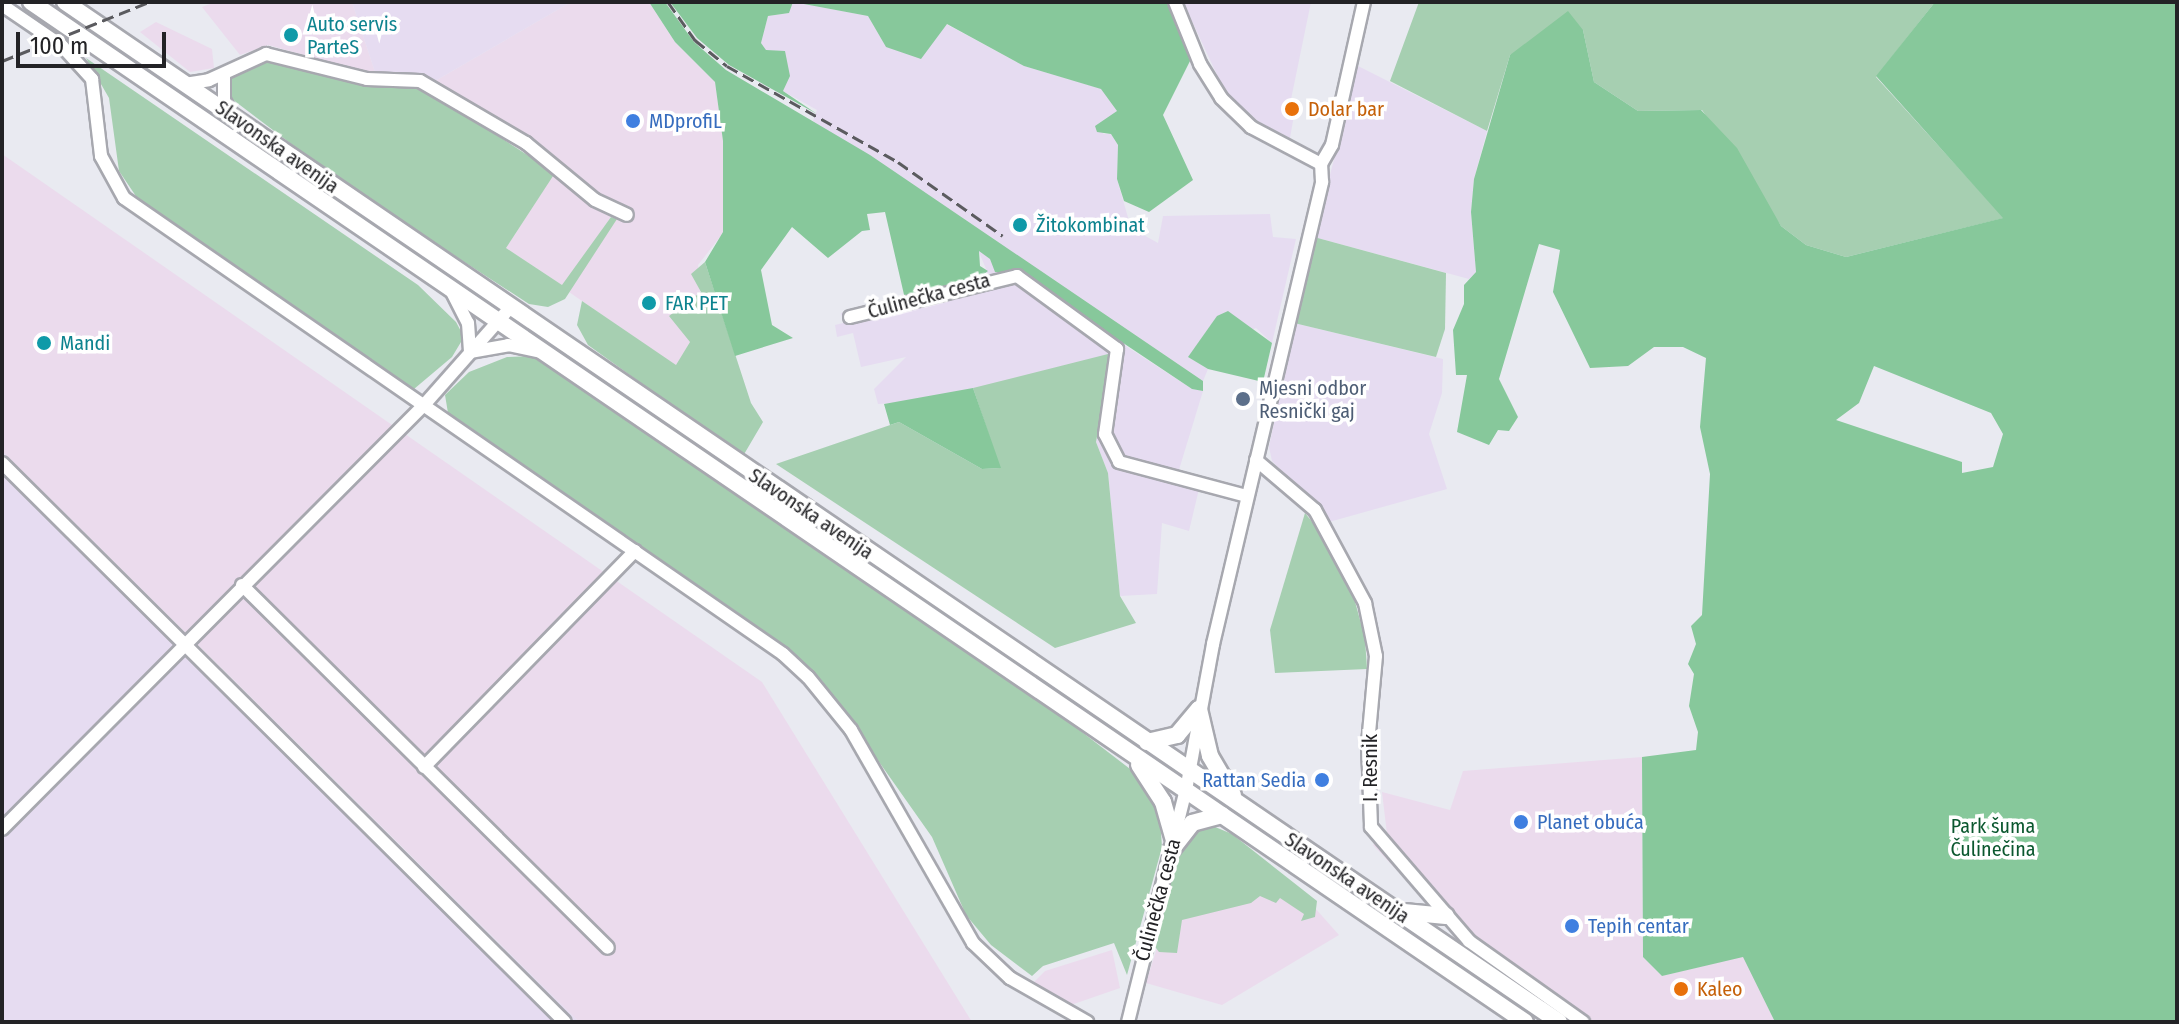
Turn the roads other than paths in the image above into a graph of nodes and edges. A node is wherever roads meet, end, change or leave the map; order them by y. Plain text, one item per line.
1 (31, 2) edge
2 (65, 2) edge
3 (1175, 2) edge
4 (1364, 2) edge
5 (2, 5) edge
6 (224, 74) junction
7 (185, 84) junction
8 (234, 118) junction
9 (1321, 164) junction
10 (627, 215) dead end
11 (451, 291) junction
12 (503, 315) junction
13 (850, 317) dead end
14 (470, 352) junction
15 (542, 352) junction
16 (424, 405) junction
17 (1256, 460) junction
18 (2, 463) edge
19 (1247, 496) junction
20 (635, 551) junction
21 (242, 585) junction
22 (184, 644) junction
23 (1199, 709) junction
24 (1147, 742) junction
25 (1128, 751) junction
26 (424, 767) junction
27 (1190, 772) junction
28 (1186, 790) junction
29 (1247, 811) junction
30 (1222, 815) junction
31 (2, 829) edge
32 (1173, 845) junction
33 (1396, 910) junction
34 (1446, 916) junction
35 (608, 948) dead end
36 (565, 1022) edge
37 (1087, 1022) edge
38 (1128, 1022) edge
39 (1521, 1022) edge
40 (1559, 1022) edge
41 (1583, 1022) edge

1 - 11 main road, Slavonska avenija
2 - 7 main road, Slavonska avenija
3 - 9 street
4 - 9 street, Čulinečka cesta
5 - 16 street
6 - 7 street
6 - 8 street
6 - 10 street
7 - 8 main road, Slavonska avenija
8 - 12 main road, Slavonska avenija
9 - 17 street, Čulinečka cesta
11 - 12 main road, Slavonska avenija
11 - 14 street, Slavonska avenija
12 - 14 street
12 - 15 main road, Slavonska avenija
12 - 24 main road, Slavonska avenija
13 - 19 street, Čulinečka cesta
14 - 15 street, Slavonska avenija
14 - 16 street
15 - 25 main road, Slavonska avenija
16 - 20 street
16 - 21 street
17 - 19 street, Čulinečka cesta
17 - 34 street, I. Resnik
18 - 22 street
19 - 23 street, Čulinečka cesta
20 - 26 street
20 - 37 street
21 - 22 street
21 - 26 street
22 - 31 street
22 - 36 street
23 - 24 main road
23 - 27 street, Čulinečka cesta
23 - 29 main road
24 - 27 main road, Slavonska avenija
25 - 28 main road, Slavonska avenija
25 - 32 main road
26 - 35 street
27 - 28 street, Čulinečka cesta
27 - 29 main road, Slavonska avenija
28 - 30 main road, Slavonska avenija
28 - 32 street, Čulinečka cesta
29 - 33 main road, Slavonska avenija
30 - 32 main road
30 - 39 main road, Slavonska avenija
32 - 38 street, Čulinečka cesta
33 - 34 main road
33 - 40 main road, Slavonska avenija
34 - 41 street, I. Resnik

